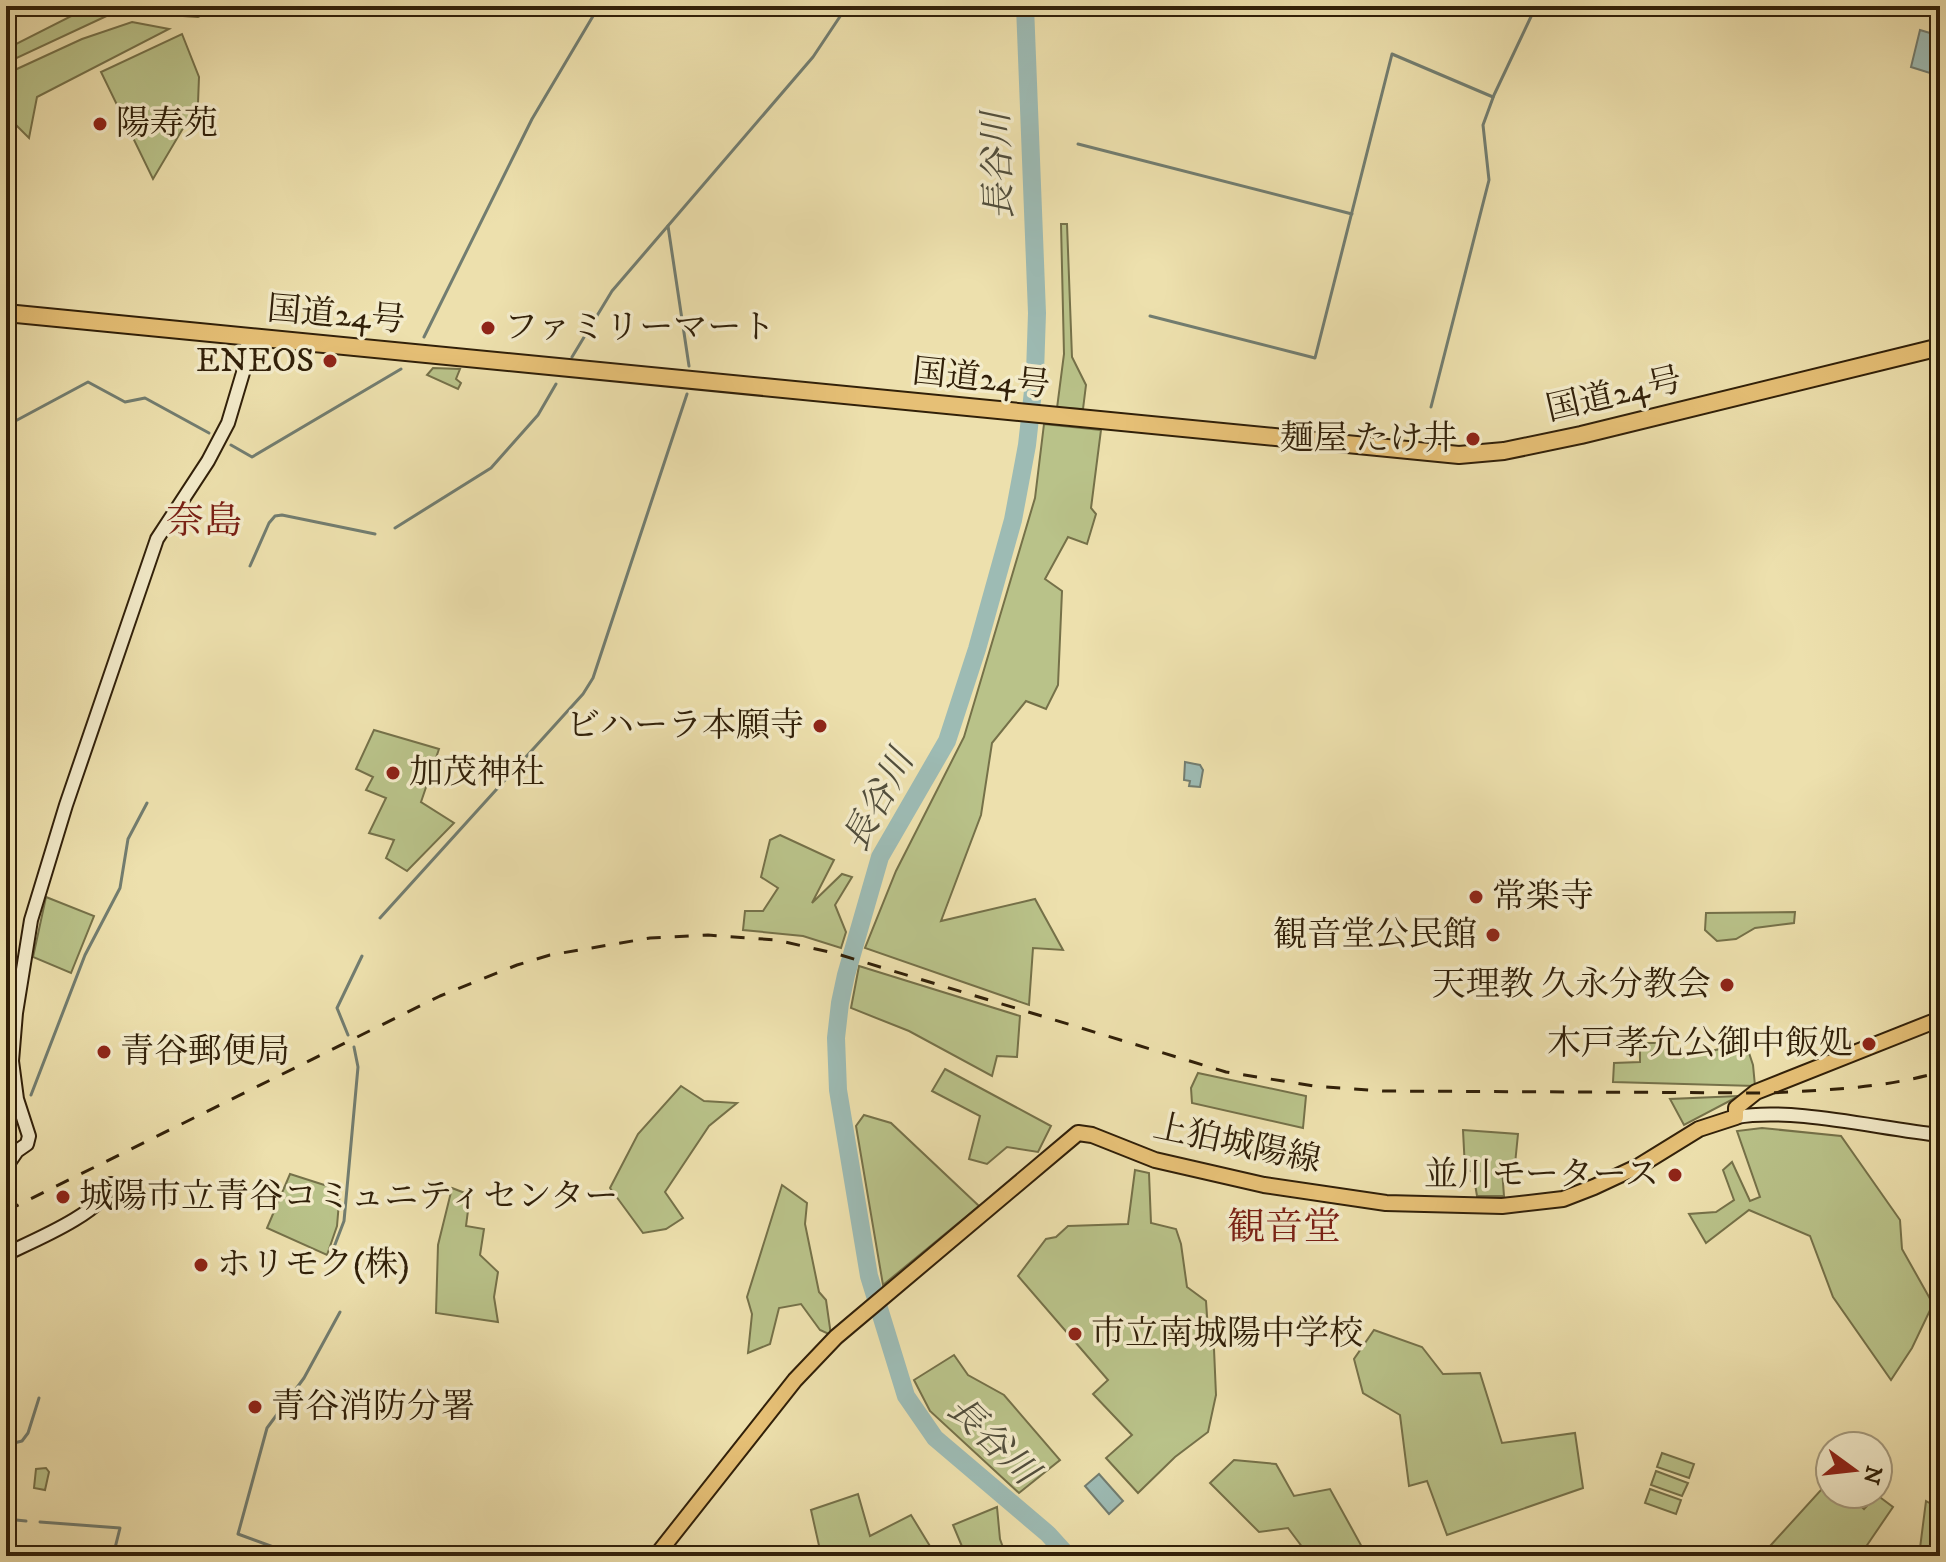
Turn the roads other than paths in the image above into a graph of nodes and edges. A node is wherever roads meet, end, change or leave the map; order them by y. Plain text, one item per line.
1 (6, 313) edge
2 (248, 337) junction
3 (1940, 347) edge
4 (1940, 1019) edge
5 (1736, 1117) junction
6 (1940, 1135) edge
7 (11, 1152) edge
8 (6, 1167) edge
9 (111, 1184) dead end
10 (6, 1254) edge
11 (656, 1556) edge

1 - 2 highway, 国道24号
2 - 3 highway, 国道24号
2 - 7 street
4 - 5 main road, 上狛城陽線
5 - 6 street
5 - 11 main road, 上狛城陽線
7 - 8 street
9 - 10 street

